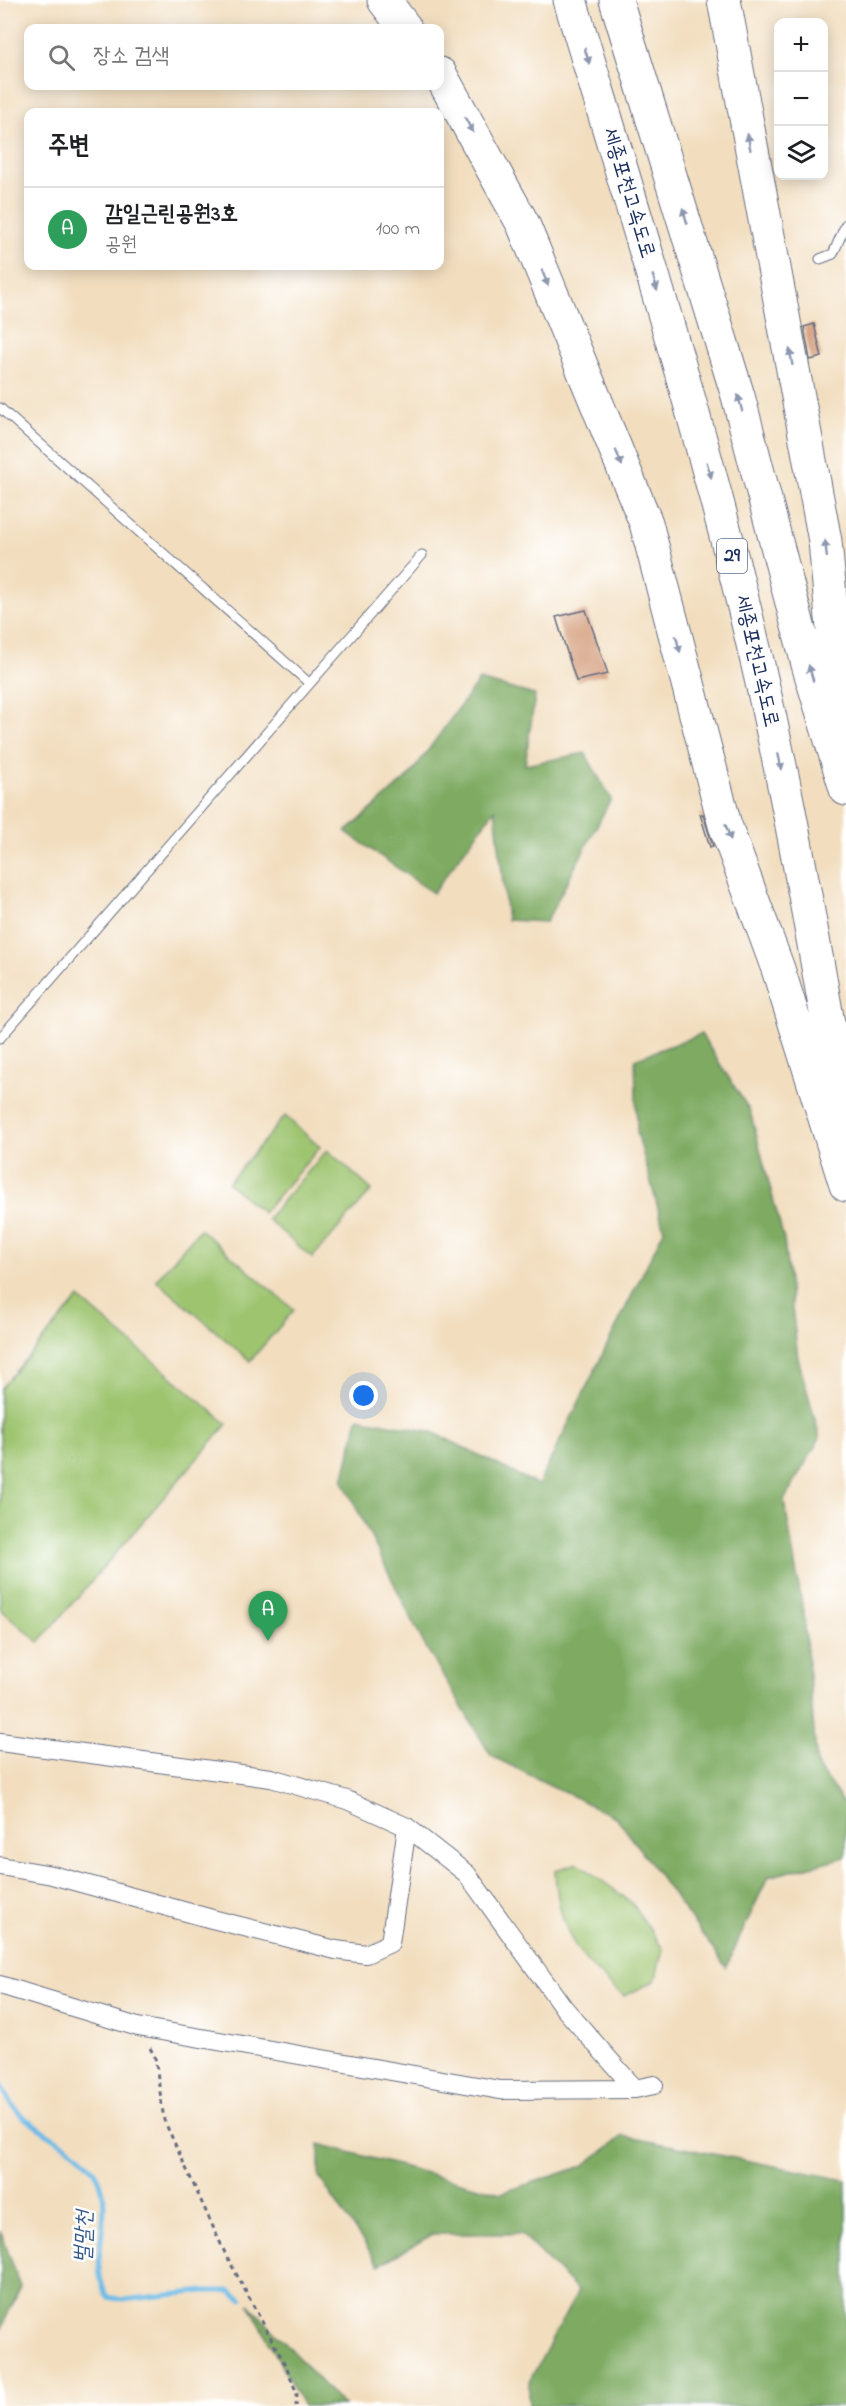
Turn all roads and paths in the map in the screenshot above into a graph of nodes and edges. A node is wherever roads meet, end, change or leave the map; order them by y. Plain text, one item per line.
1 (384, 0) edge
2 (570, 0) edge
3 (616, 0) edge
4 (724, 0) edge
5 (402, 24) edge
6 (444, 81) edge
7 (846, 224) edge
8 (820, 259) dead end
9 (0, 408) edge
10 (422, 555) dead end
11 (309, 683) junction
12 (846, 774) edge
13 (846, 789) edge
14 (0, 1038) edge
15 (846, 1124) edge
16 (846, 1185) edge
17 (0, 1742) edge
18 (407, 1827) junction
19 (0, 1866) edge
20 (0, 1985) edge
21 (138, 2027) junction
22 (654, 2085) dead end
23 (635, 2089) junction
24 (296, 2406) edge

1 - 5 highway
2 -> 15 highway, 세종포천고속도로 / 29
13 -> 3 highway, 29
12 -> 4 highway
6 -> 16 highway
7 - 8 lane
9 - 11 lane
10 - 11 lane
11 - 14 lane
17 - 18 street
18 - 19 street
18 - 23 street
20 - 21 street
21 - 23 street
21 - 24 path
22 - 23 street

